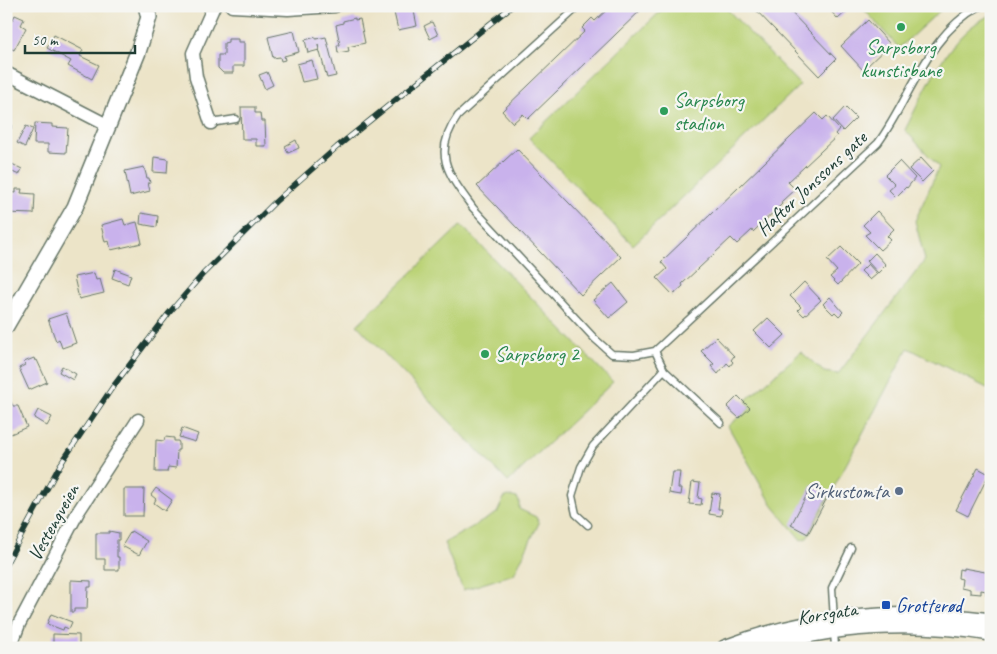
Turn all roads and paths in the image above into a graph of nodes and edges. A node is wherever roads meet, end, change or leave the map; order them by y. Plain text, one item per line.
1 (214, 6) edge
2 (232, 6) edge
3 (335, 6) edge
4 (578, 6) edge
5 (980, 6) edge
6 (147, 12) edge
7 (6, 73) edge
8 (236, 119) dead end
9 (211, 122) joint
10 (109, 126) junction
11 (7, 324) edge
12 (656, 351) junction
13 (664, 370) junction
14 (138, 420) dead end
15 (721, 423) dead end
16 (588, 525) dead end
17 (851, 548) dead end
18 (991, 621) edge
19 (834, 624) junction
20 (991, 633) edge
21 (10, 648) edge
22 (725, 648) edge
23 (761, 648) edge
24 (834, 648) edge

1 - 9 street
2 - 3 street
4 - 12 lane
5 - 12 lane, Haftor Jonssons gate
6 - 10 street
7 - 10 street
8 - 9 lane
10 - 11 street
12 - 13 lane
13 - 15 lane
13 - 16 lane
14 - 21 street, Vestengveien
17 - 19 lane
18 - 19 street
19 - 20 street, Korsgata
19 - 22 street, Korsgata
19 - 23 street, Korsgata
19 - 24 lane

